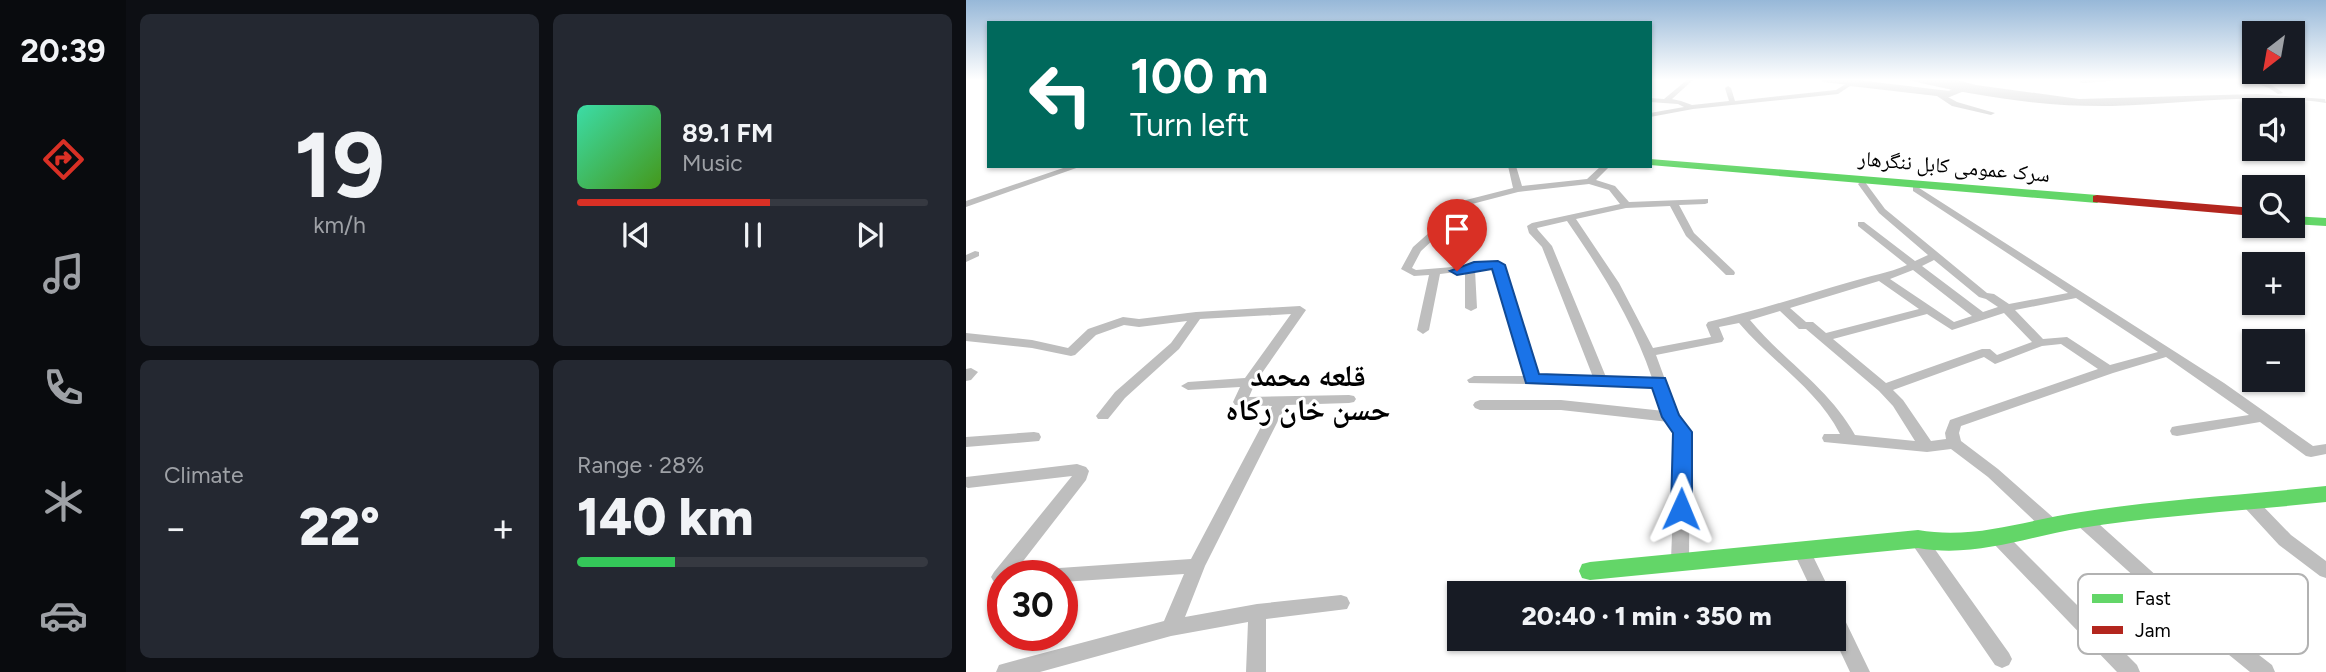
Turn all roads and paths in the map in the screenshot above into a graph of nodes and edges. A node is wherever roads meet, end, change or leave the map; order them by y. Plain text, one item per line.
1 (1677, 110) edge
2 (1978, 110) edge
3 (1991, 114) dead end
4 (1652, 116) edge
5 (1652, 164) edge
6 (1652, 164) edge
7 (1072, 168) edge
8 (1513, 168) edge
9 (1604, 168) edge
10 (1590, 181) junction
11 (1862, 184) junction
12 (1518, 189) junction
13 (1916, 189) junction
14 (1704, 201) dead end
15 (1673, 202) junction
16 (966, 204) edge
17 (1626, 205) junction
18 (2242, 213) edge
19 (2242, 213) edge
20 (1570, 218) junction
21 (2305, 219) edge
22 (2326, 220) edge
23 (1861, 224) dead end
24 (1934, 256) junction
25 (1913, 265) junction
26 (1470, 269) junction
27 (1435, 271) junction
28 (1730, 273) dead end
29 (1882, 278) junction
30 (2078, 294) junction
31 (1782, 307) junction
32 (1471, 308) dead end
33 (2008, 308) junction
34 (1929, 310) junction
35 (1196, 316) junction
36 (1980, 316) junction
37 (1742, 319) junction
38 (1423, 330) dead end
39 (966, 337) edge
40 (1823, 338) junction
41 (2040, 343) junction
42 (1649, 353) junction
43 (2168, 353) junction
44 (2108, 370) junction
45 (1532, 379) junction
46 (1474, 380) dead end
47 (1601, 381) junction
48 (1249, 382) junction
49 (1659, 382) junction
50 (1188, 386) dead end
51 (1884, 388) junction
52 (1349, 399) dead end
53 (1280, 403) junction
54 (1480, 405) dead end
55 (1103, 416) dead end
56 (1671, 417) junction
57 (2264, 417) junction
58 (2177, 431) dead end
59 (1034, 437) dead end
60 (1829, 438) dead end
61 (1850, 439) junction
62 (966, 442) edge
63 (1954, 443) junction
64 (1927, 447) junction
65 (2326, 449) edge
66 (968, 482) dead end
67 (2326, 494) edge
68 (2252, 504) junction
69 (2083, 520) junction
70 (2050, 525) junction
71 (1998, 537) junction
72 (1918, 539) junction
73 (1802, 553) junction
74 (1014, 560) edge
75 (1680, 560) junction
76 (1196, 566) junction
77 (1590, 571) dead end
78 (2326, 571) edge
79 (1078, 573) edge
80 (2143, 574) edge
81 (1816, 581) edge
82 (1341, 603) dead end
83 (1257, 612) junction
84 (2078, 619) edge
85 (1171, 628) junction
86 (1846, 643) edge
87 (2112, 654) edge
88 (2242, 654) edge
89 (2002, 659) dead end
90 (1028, 670) edge
91 (1006, 672) edge
92 (1256, 672) edge
93 (1860, 672) edge
94 (2130, 672) edge
95 (2265, 672) edge

1 - 4 street
2 - 3 street
5 - 11 main road, سرک عمومی کابل ننگرهار
6 - 18 main road, سرک عمومی کابل ننگرهار
7 - 16 street
8 - 12 street
9 - 10 street
10 - 12 street
10 - 17 street
11 - 13 main road, سرک عمومی کابل ننگرهار
11 - 24 street
12 - 27 street
13 - 19 main road, سرک عمومی کابل ننگرهار
13 - 30 street
14 - 15 street
15 - 17 street
15 - 28 street
17 - 20 street
20 - 42 street
20 - 47 street
21 - 22 main road
23 - 25 street
24 - 25 street
24 - 33 street
25 - 29 street
25 - 36 street
26 - 27 street
26 - 32 street
26 - 45 street
27 - 38 street
29 - 31 street
29 - 34 street
30 - 33 street
30 - 43 street
31 - 37 street
31 - 40 street
33 - 36 street
33 - 41 street
34 - 36 street
34 - 40 street
35 - 39 street
35 - 48 street
35 - 55 street
37 - 42 street
37 - 61 street
40 - 51 street
41 - 44 street
41 - 51 street
42 - 49 street
43 - 44 street
43 - 57 street
44 - 63 street
45 - 46 street
45 - 47 street
47 - 49 street
48 - 50 street
48 - 53 street
49 - 56 street
51 - 64 street
52 - 53 street
53 - 76 street
54 - 56 street
56 - 75 street
57 - 58 street
57 - 65 street
59 - 62 street
60 - 61 street
61 - 64 street
63 - 64 street
63 - 70 street
66 - 74 street
67 - 68 main road
68 - 69 main road
68 - 78 street
69 - 70 main road
69 - 80 street
70 - 71 main road
71 - 72 main road
71 - 84 street
72 - 73 main road
72 - 89 street
73 - 75 main road
73 - 81 street
75 - 77 main road
76 - 79 street
76 - 85 street
82 - 83 street
83 - 85 street
83 - 92 street
85 - 90 street
86 - 93 street
87 - 94 street
88 - 95 street
90 - 91 street

